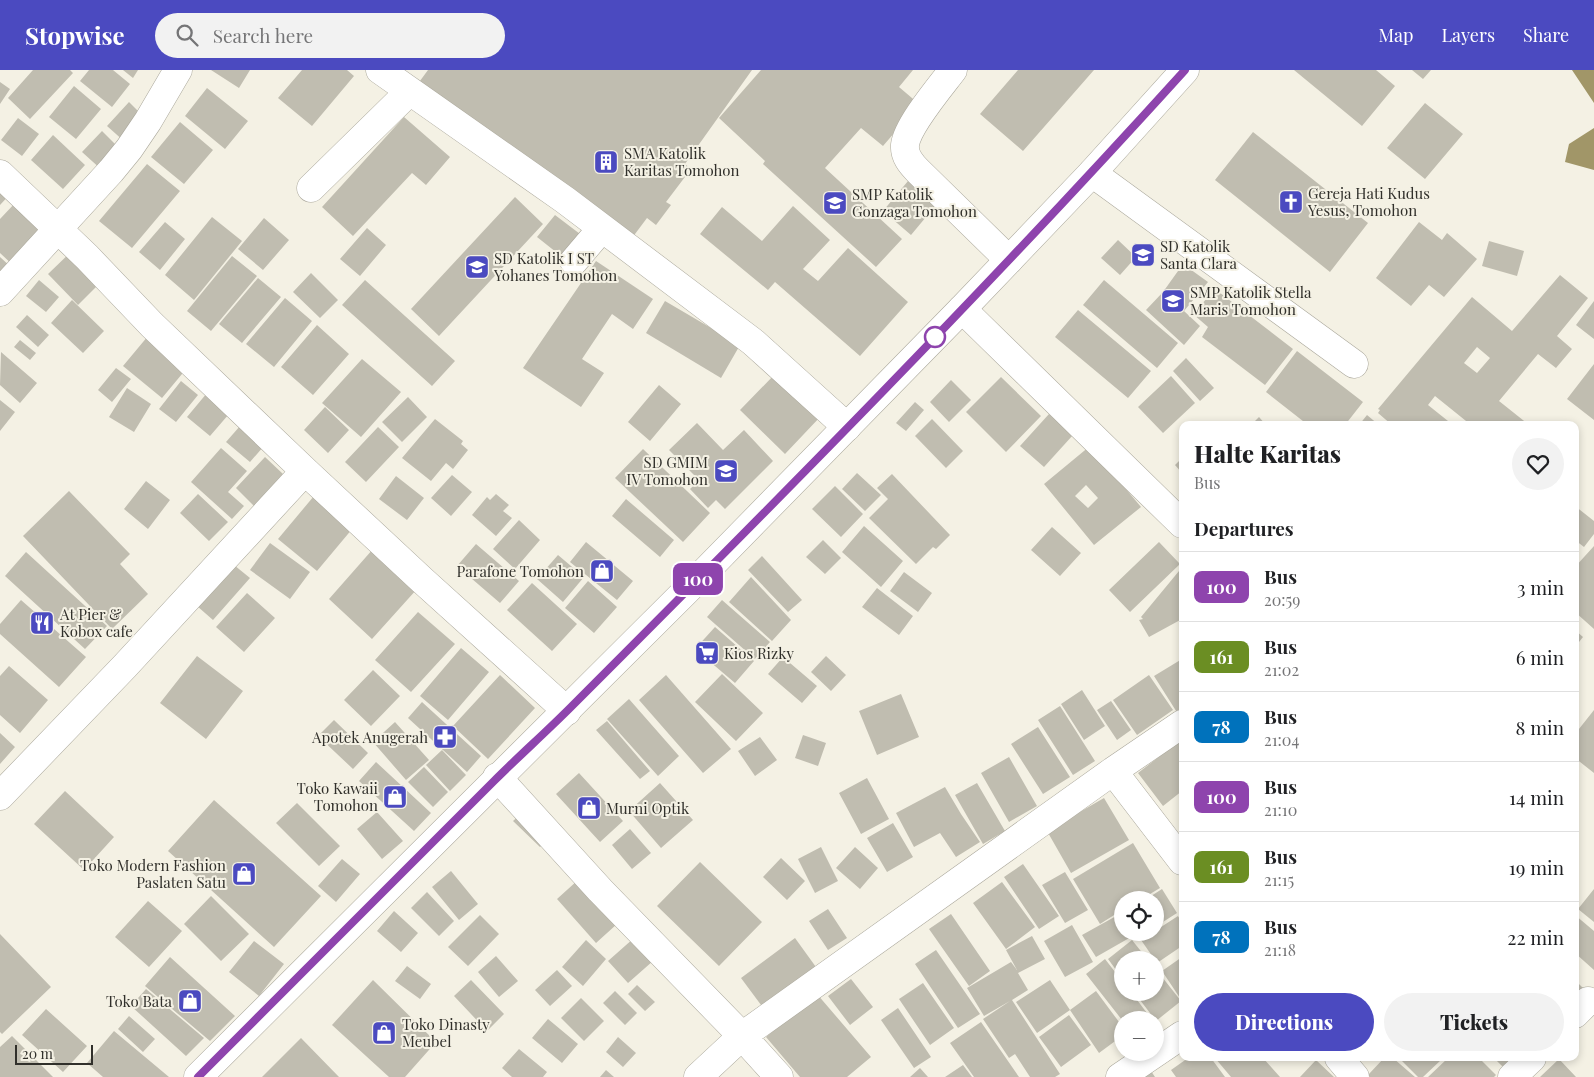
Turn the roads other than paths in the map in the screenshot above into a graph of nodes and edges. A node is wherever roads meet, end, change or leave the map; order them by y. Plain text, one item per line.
1 (178, 70) edge
2 (380, 70) edge
3 (952, 70) edge
4 (1185, 70) edge
5 (410, 91) junction
6 (0, 174) edge
7 (1092, 174) junction
8 (311, 188) dead end
9 (602, 228) junction
10 (58, 229) junction
11 (1009, 260) junction
12 (574, 261) dead end
13 (0, 292) edge
14 (962, 309) junction
15 (1354, 364) dead end
16 (847, 427) junction
17 (305, 471) junction
18 (1179, 521) edge
19 (568, 711) junction
20 (1179, 726) edge
21 (1113, 771) junction
22 (498, 778) junction
23 (0, 796) edge
24 (1179, 857) edge
25 (742, 1036) junction
26 (1179, 1037) edge
27 (1342, 1061) edge
28 (1529, 1061) edge
29 (198, 1077) edge
30 (698, 1077) edge
31 (779, 1077) edge
32 (1120, 1077) edge
33 (1355, 1077) edge
34 (1512, 1077) edge

1 - 10 main road
2 - 5 main road
3 - 11 main road
4 - 7 main road
5 - 8 main road
5 - 9 main road
6 - 10 main road
7 - 11 main road
7 - 15 main road
9 - 12 main road
9 - 16 main road
10 - 13 main road
10 - 17 main road
11 - 14 main road
14 - 16 main road
14 - 18 main road
16 - 19 main road
17 - 19 main road
17 - 23 main road
19 - 22 main road
20 - 21 main road
21 - 24 main road
21 - 25 main road
22 - 25 main road
22 - 29 main road
25 - 30 main road
25 - 31 main road
26 - 32 main road
27 - 33 main road
28 - 34 main road

